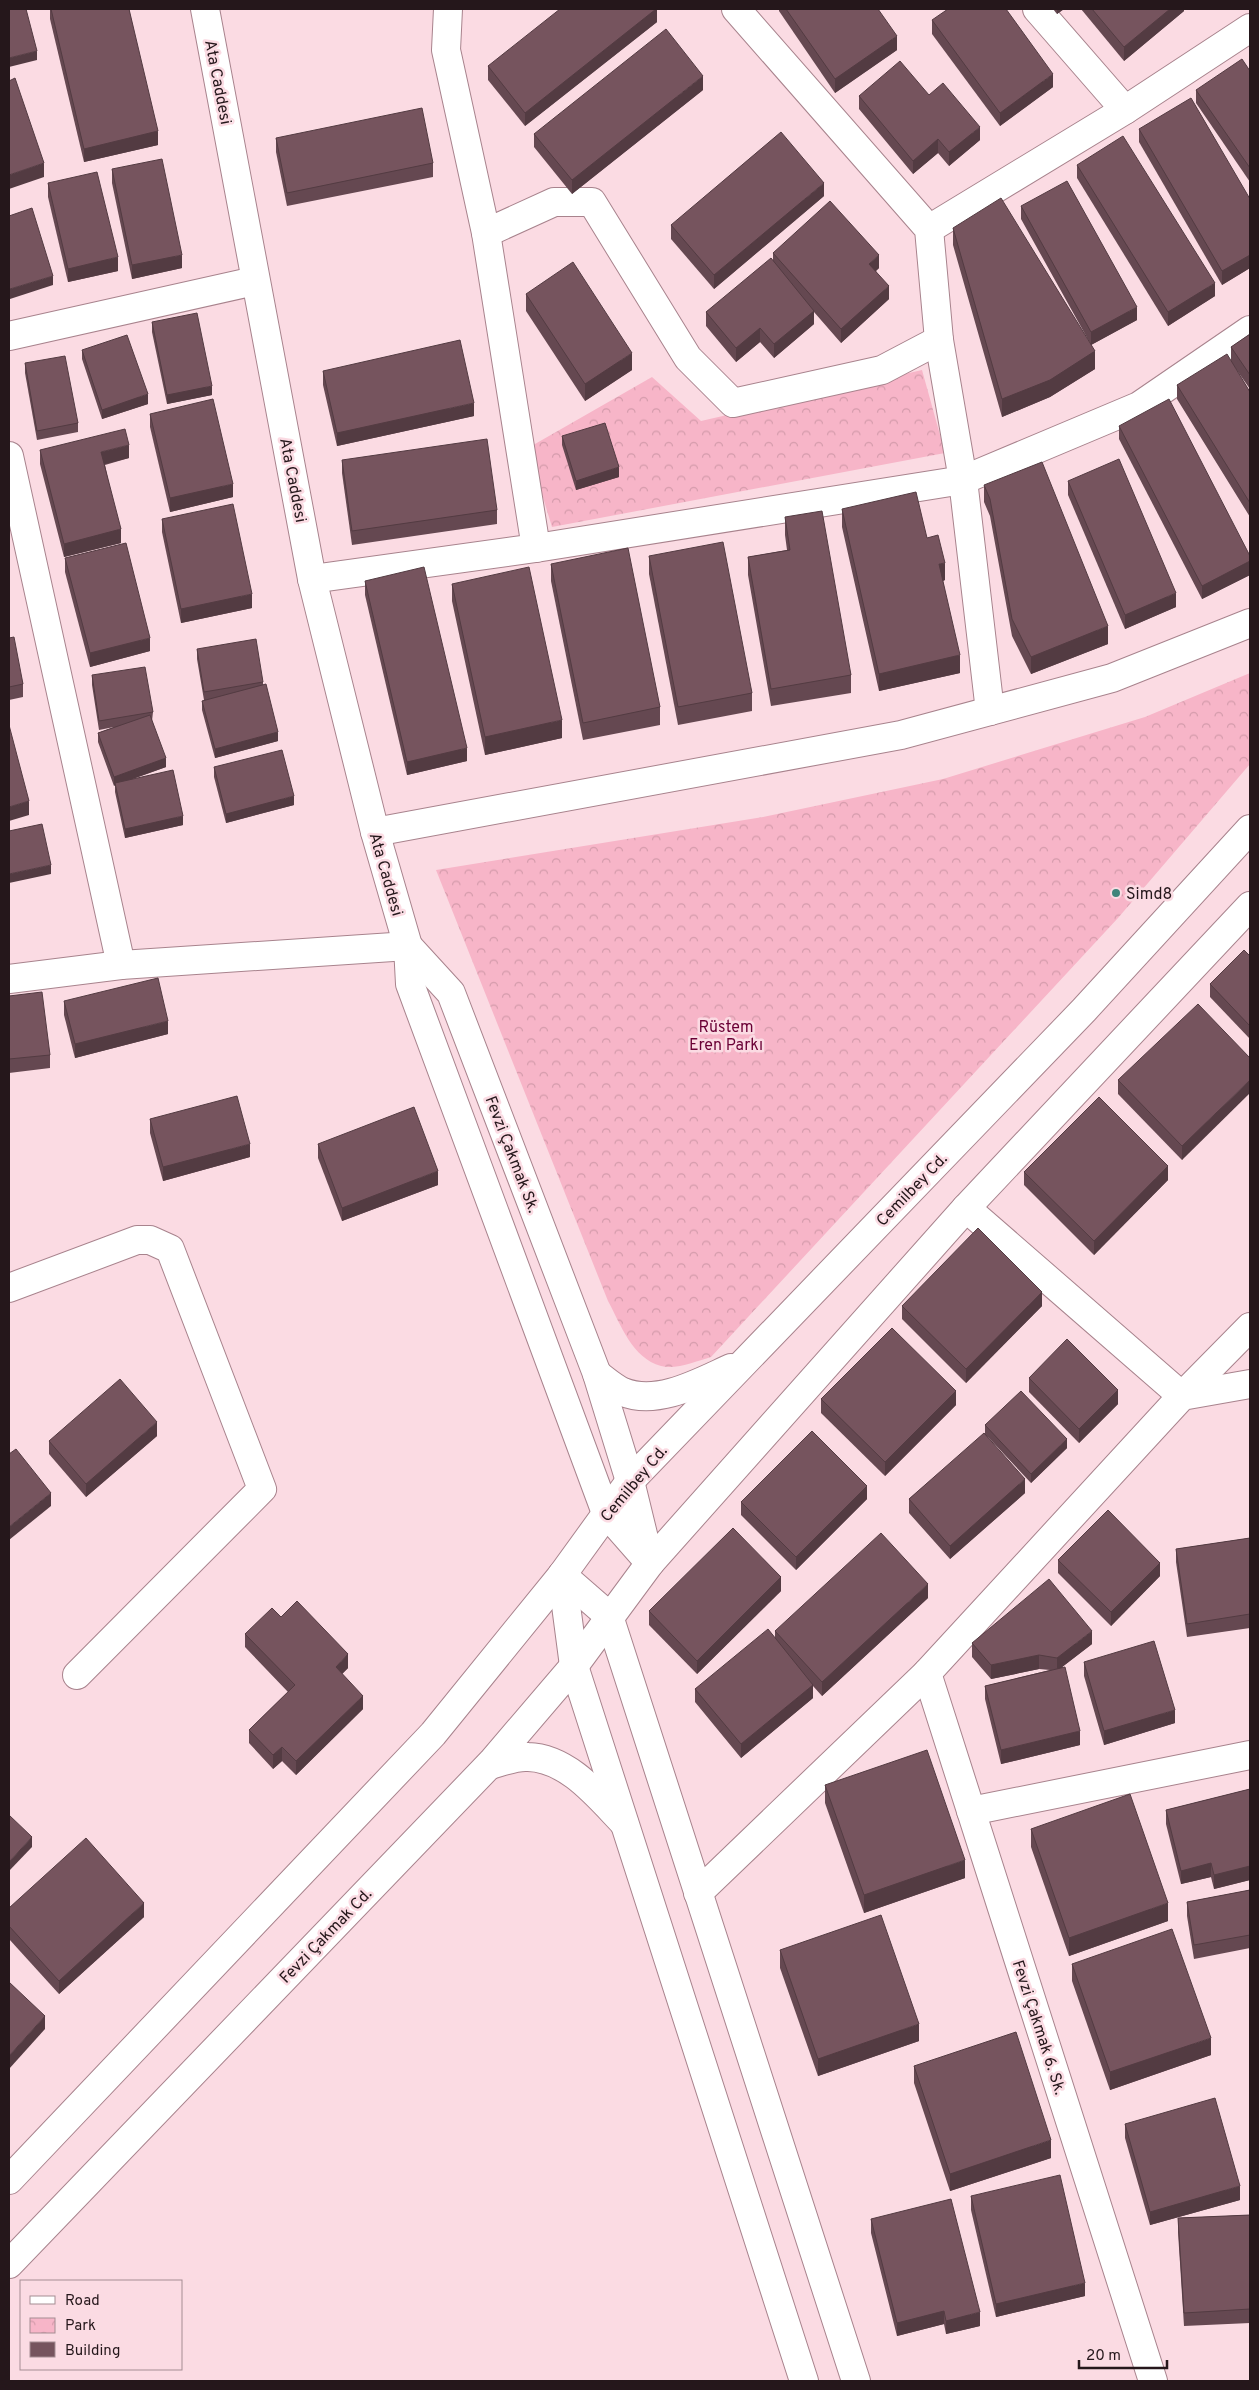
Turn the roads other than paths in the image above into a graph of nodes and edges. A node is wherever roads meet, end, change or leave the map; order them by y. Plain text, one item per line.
1 (205, 9) edge
2 (448, 9) edge
3 (736, 9) edge
4 (1037, 9) edge
5 (1250, 28) edge
6 (1125, 110) junction
7 (928, 229) junction
8 (486, 232) junction
9 (255, 281) junction
10 (1250, 330) edge
11 (9, 336) edge
12 (939, 340) junction
13 (9, 456) edge
14 (963, 480) junction
15 (536, 548) junction
16 (312, 579) junction
17 (1250, 624) edge
18 (990, 711) junction
19 (1250, 828) edge
20 (375, 832) junction
21 (1250, 906) edge
22 (408, 946) junction
23 (121, 965) junction
24 (9, 979) edge
25 (966, 1208) junction
26 (9, 1288) edge
27 (1250, 1327) edge
28 (744, 1362) junction
29 (597, 1374) junction
30 (1250, 1384) edge
31 (1182, 1396) junction
32 (630, 1481) junction
33 (606, 1513) junction
34 (650, 1563) junction
35 (570, 1565) junction
36 (609, 1616) junction
37 (574, 1666) junction
38 (927, 1673) junction
39 (78, 1675) dead end
40 (1250, 1755) edge
41 (490, 1765) junction
42 (971, 1811) junction
43 (624, 1822) junction
44 (698, 1893) junction
45 (9, 2180) edge
46 (9, 2264) edge
47 (804, 2381) edge
48 (856, 2381) edge
49 (1153, 2381) edge

1 - 9 street, Ata Caddesi
2 - 8 street
3 - 7 street
4 - 6 street
5 - 6 street
6 - 7 street
7 - 12 street
8 - 12 street
8 - 15 street
9 - 11 street
9 - 16 street, Ata Caddesi
10 - 14 street
12 - 14 street
13 - 23 street
14 - 15 street
14 - 18 street
15 - 16 street
16 - 20 street, Ata Caddesi
17 - 18 street
18 - 20 street
19 - 28 street, Cemilbey Cd.
20 - 22 street, Ata Caddesi
21 - 25 street
22 - 23 street
22 - 29 street, Fevzi Çakmak Sk.
22 - 33 street
23 - 24 street
25 - 31 street
25 - 34 street
26 - 39 street
27 - 31 street
28 - 29 street
28 - 32 street, Cemilbey Cd.
29 - 32 street, Fevzi Çakmak Sk.
30 - 31 street
31 - 38 street
32 - 33 street, Cemilbey Cd.
32 - 34 street, Fevzi Çakmak Sk.
33 - 34 street
33 - 35 street, Cemilbey Cd.
34 - 36 street, Fevzi Çakmak Cd.
35 - 36 street
35 - 37 street
35 - 45 street
36 - 37 street, Fevzi Çakmak Cd.
36 - 44 street
37 - 41 street, Fevzi Çakmak Cd.
37 - 43 street
38 - 42 street, Fevzi Çakmak 6. Sk.
38 - 44 street
40 - 42 street
41 - 43 street
41 - 46 street, Fevzi Çakmak Cd.
42 - 49 street, Fevzi Çakmak 6. Sk.
43 - 47 street
44 - 48 street

